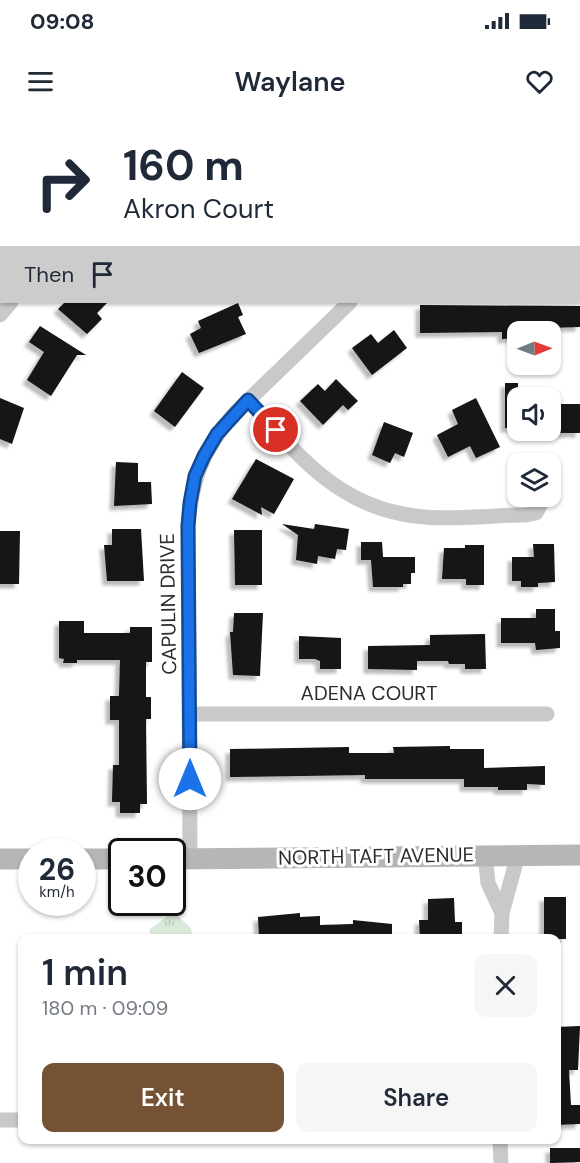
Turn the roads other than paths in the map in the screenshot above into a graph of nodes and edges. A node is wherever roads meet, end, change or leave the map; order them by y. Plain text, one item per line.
1 (10, 303) edge
2 (349, 303) edge
3 (0, 315) edge
4 (248, 400) junction
5 (539, 507) edge
6 (191, 714) junction
7 (547, 714) dead end
8 (182, 838) edge
9 (485, 855) junction
10 (518, 855) junction
11 (580, 855) edge
12 (186, 858) edge
13 (0, 859) edge
14 (18, 859) edge
15 (502, 913) junction
16 (501, 934) edge
17 (0, 1120) edge
18 (18, 1120) edge
19 (500, 1144) edge
20 (501, 1163) edge

1 - 3 street
2 - 4 street, CAPULIN DRIVE
4 - 5 street
4 - 6 street, CAPULIN DRIVE
6 - 7 street, ADENA COURT
6 - 8 street, CAPULIN DRIVE
9 - 10 main road, NORTH TAFT AVENUE
9 - 12 main road, NORTH TAFT AVENUE
9 - 15 street
10 - 11 main road, NORTH TAFT AVENUE
10 - 15 street
13 - 14 main road
15 - 16 street
17 - 18 street
19 - 20 street

